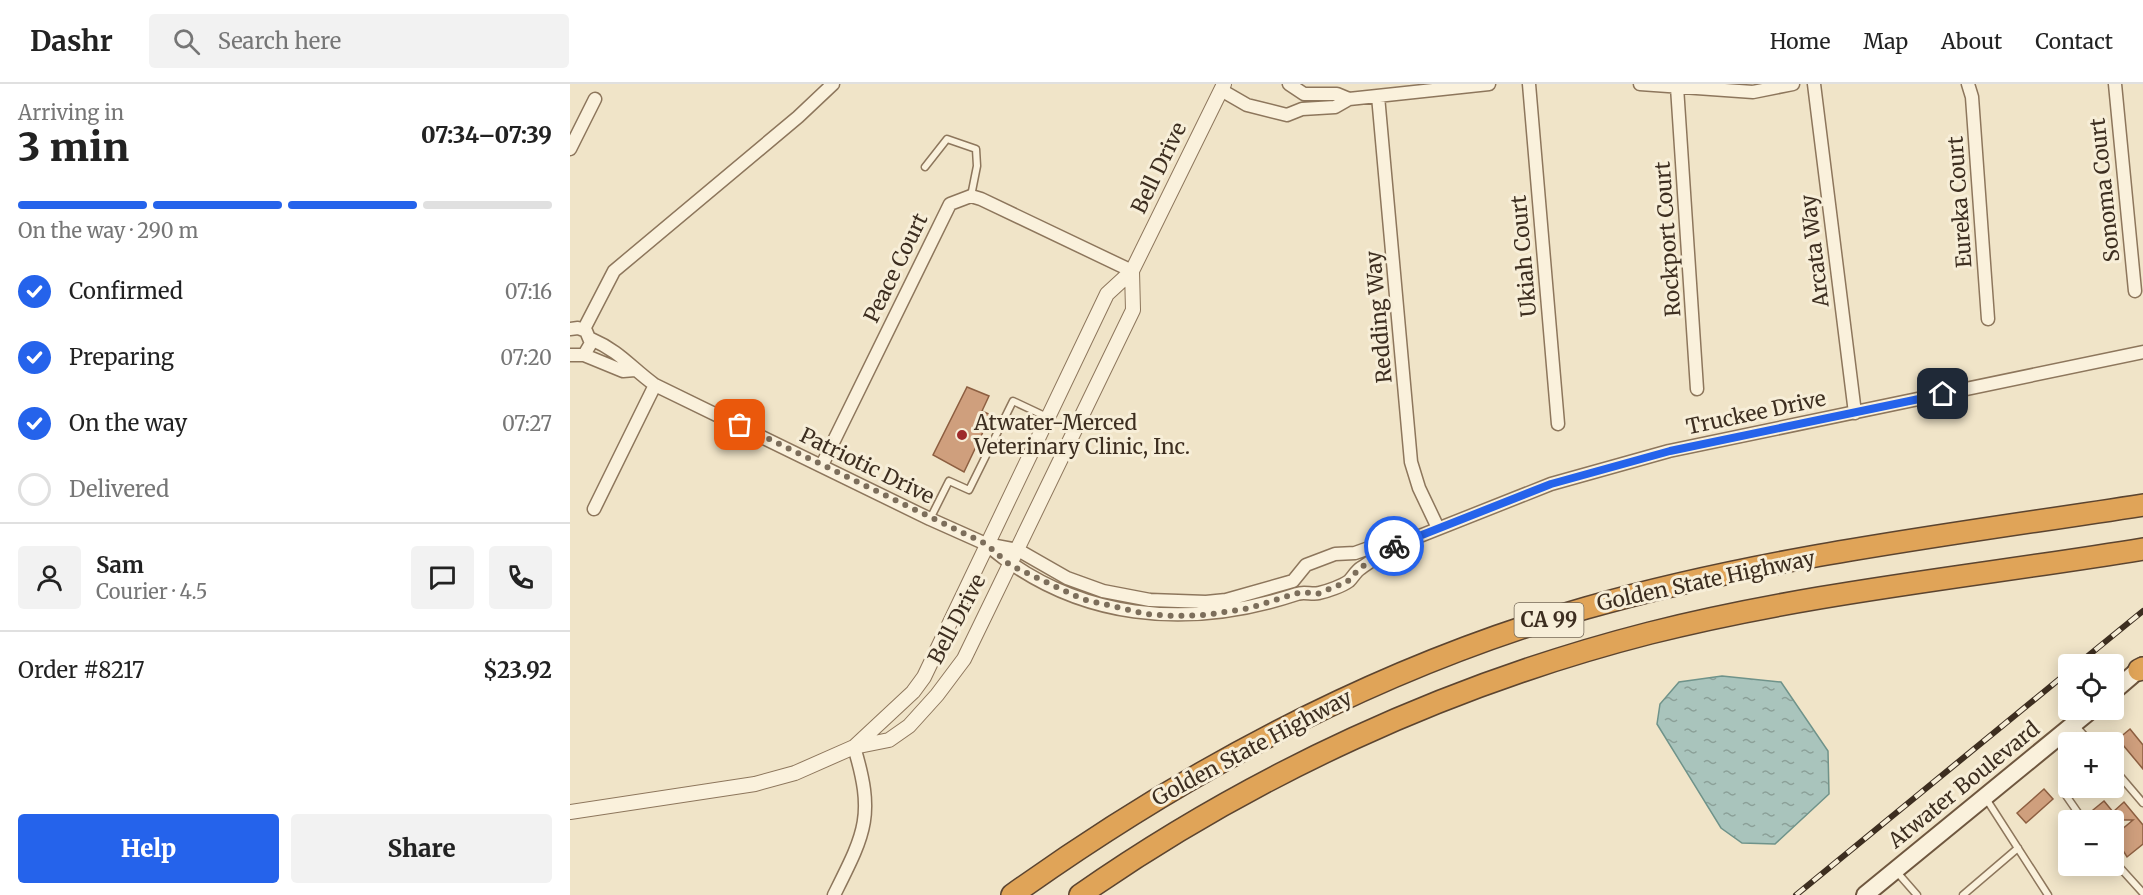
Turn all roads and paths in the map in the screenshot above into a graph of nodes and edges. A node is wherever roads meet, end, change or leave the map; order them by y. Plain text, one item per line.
1 (833, 84) edge
2 (1289, 84) edge
3 (1489, 84) edge
4 (1529, 84) edge
5 (1640, 84) edge
6 (1793, 84) edge
7 (1814, 84) edge
8 (1968, 84) edge
9 (2115, 84) edge
10 (1223, 87) edge
11 (1677, 87) junction
12 (1304, 94) junction
13 (1378, 96) junction
14 (595, 99) dead end
15 (1349, 99) junction
16 (1302, 109) junction
17 (570, 149) edge
18 (925, 167) dead end
19 (971, 196) junction
20 (1132, 271) junction
21 (2135, 291) dead end
22 (1988, 319) dead end
23 (570, 330) edge
24 (587, 334) junction
25 (2143, 352) edge
26 (570, 354) edge
27 (584, 355) junction
28 (635, 370) junction
29 (655, 385) junction
30 (1697, 389) dead end
31 (1855, 413) junction
32 (1048, 417) junction
33 (1558, 424) dead end
34 (822, 465) junction
35 (2143, 505) edge
36 (594, 509) dead end
37 (930, 519) junction
38 (1438, 528) junction
39 (986, 544) junction
40 (1386, 549) junction
41 (1018, 550) junction
42 (2138, 550) edge
43 (1335, 554) junction
44 (1010, 565) junction
45 (1306, 566) junction
46 (1347, 582) junction
47 (1317, 594) junction
48 (1129, 596) junction
49 (1226, 605) junction
50 (1125, 610) junction
51 (2142, 668) edge
52 (2124, 683) edge
53 (2078, 720) edge
54 (2073, 724) junction
55 (2081, 732) edge
56 (854, 747) junction
57 (2124, 781) edge
58 (1985, 796) junction
59 (2143, 803) edge
60 (570, 812) edge
61 (2018, 848) junction
62 (1895, 870) junction
63 (2124, 872) edge
64 (2143, 893) edge
65 (834, 895) edge
66 (1012, 895) edge
67 (1080, 895) edge
68 (1865, 895) edge
69 (1917, 895) edge
70 (1963, 895) edge
71 (2048, 895) edge

1 - 24 street
2 - 12 street
3 - 13 street
4 - 33 street, Ukiah Court
5 - 11 street
6 - 11 street
7 - 31 street, Arcata Way
8 - 22 street, Eureka Court
9 - 21 street, Sonoma Court
10 - 16 street
10 - 20 street, Bell Drive
11 - 30 street, Rockport Court
12 - 15 street
12 - 16 street
13 - 15 street
13 - 38 street, Redding Way
14 - 17 street
15 - 16 street
18 - 19 lane
19 - 20 street
19 - 34 street, Peace Court
20 - 32 street, Bell Drive
20 - 41 street, Bell Drive
23 - 24 street
24 - 27 street
24 - 28 street, Patriotic Drive
25 - 31 street, Truckee Drive
26 - 27 street, Patriotic Drive
27 - 28 street, Patriotic Drive
28 - 29 street, Patriotic Drive
29 - 34 street, Patriotic Drive
29 - 36 street
31 - 38 street, Truckee Drive
32 - 37 lane
32 - 39 street, Bell Drive
34 - 37 street, Patriotic Drive
35 - 66 highway, Golden State Highway / CA 99
37 - 39 street, Patriotic Drive
38 - 40 street, Truckee Drive
39 - 41 street, Truckee Drive
39 - 44 street, Truckee Drive
39 - 56 street, Bell Drive
40 - 43 street, Truckee Drive
40 - 46 street, Truckee Drive
41 - 44 street, Bell Drive
41 - 48 street, Truckee Drive
42 - 67 highway, Golden State Highway / CA 99
43 - 45 street, Truckee Drive
43 - 46 street
44 - 50 street, Truckee Drive
44 - 56 street, Bell Drive
45 - 47 street
45 - 49 street, Truckee Drive
46 - 47 street, Truckee Drive
47 - 49 street, Truckee Drive
48 - 49 street, Truckee Drive
48 - 50 street
49 - 50 street, Truckee Drive
51 - 52 main road
53 - 54 main road, Atwater Boulevard
54 - 55 lane
54 - 58 main road, Atwater Boulevard
56 - 60 street, Bell Drive
56 - 65 street
57 - 59 lane
58 - 61 lane
58 - 62 main road, Atwater Boulevard
61 - 70 lane
61 - 71 lane
62 - 68 main road, Atwater Boulevard
62 - 69 lane
63 - 64 lane

